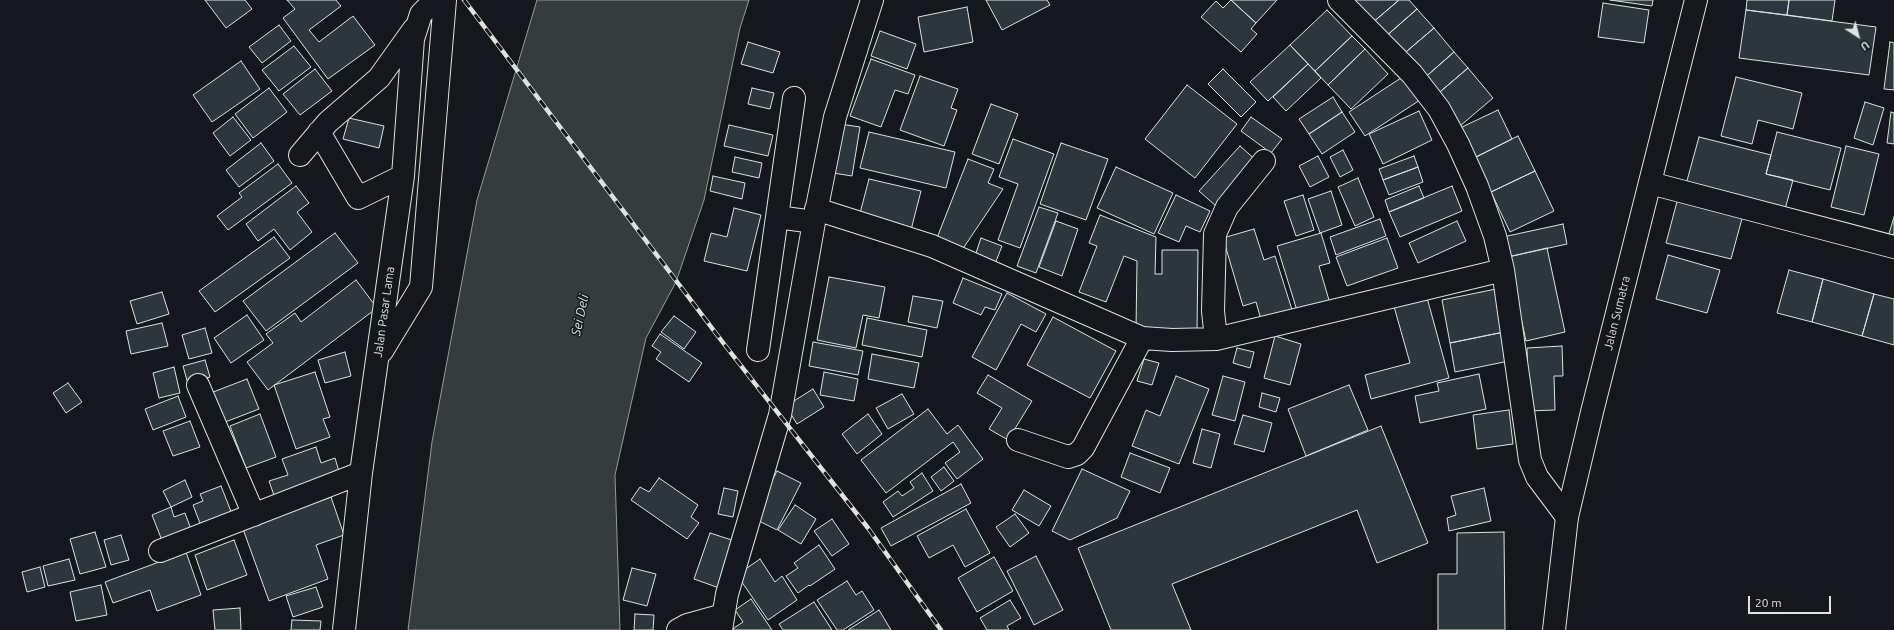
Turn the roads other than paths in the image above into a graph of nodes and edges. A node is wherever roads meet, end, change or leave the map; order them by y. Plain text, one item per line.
1 (445, 0) edge
2 (872, 0) edge
3 (1339, 0) edge
4 (1696, 0) edge
5 (421, 10) edge
6 (794, 98) dead end
7 (319, 132) junction
8 (300, 155) dead end
9 (1264, 161) dead end
10 (403, 176) junction
11 (1650, 183) junction
12 (815, 215) junction
13 (777, 217) junction
14 (1894, 247) edge
15 (1503, 270) junction
16 (1142, 338) junction
17 (1216, 339) junction
18 (758, 350) dead end
19 (377, 360) junction
20 (198, 385) dead end
21 (1018, 440) dead end
22 (361, 473) junction
23 (254, 514) junction
24 (1567, 517) junction
25 (160, 551) dead end
26 (722, 623) edge
27 (344, 630) edge
28 (678, 630) edge
29 (1554, 630) edge

1 - 19 main road
2 - 12 main road
3 - 15 main road
4 - 11 main road, Jalan Sumatra
5 - 7 main road
5 - 10 main road, Jalan Pasar Lama
6 - 13 main road
7 - 8 main road
7 - 10 main road
9 - 17 main road
10 - 19 main road, Jalan Pasar Lama
11 - 14 main road
11 - 24 main road, Jalan Sumatra
12 - 13 main road
12 - 16 main road
12 - 26 main road
13 - 18 main road
15 - 17 main road
15 - 24 main road
16 - 17 main road
16 - 21 main road
19 - 22 main road, Jalan Pasar Lama
20 - 23 main road
22 - 23 main road
22 - 27 main road, Jalan Pasar Lama
23 - 25 main road
24 - 29 main road, Jalan Sumatra
26 - 28 main road

